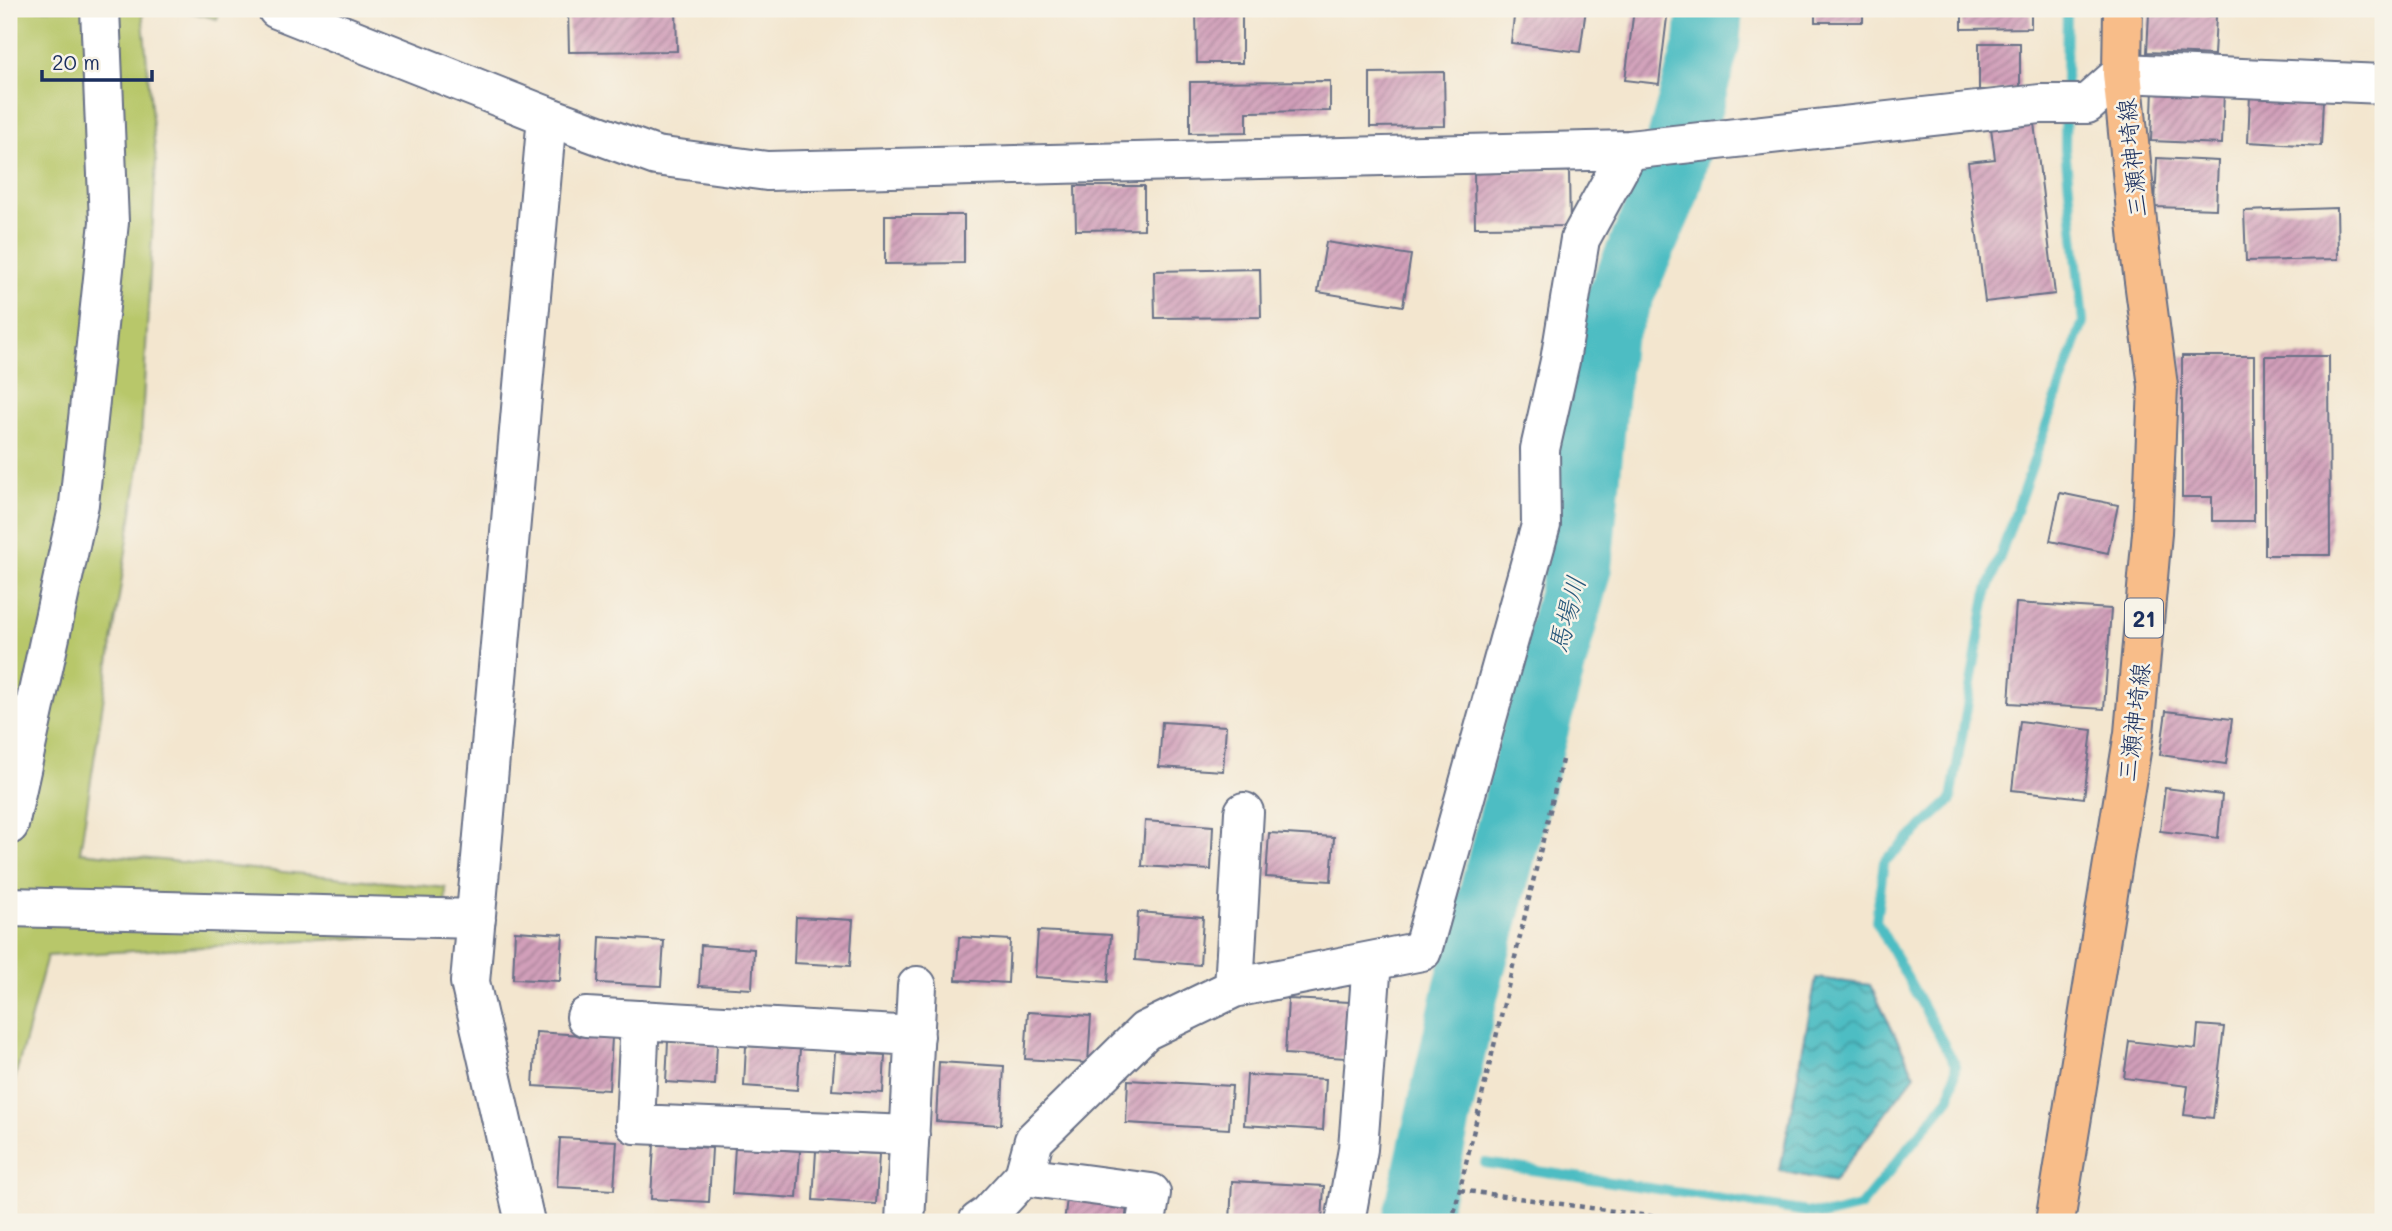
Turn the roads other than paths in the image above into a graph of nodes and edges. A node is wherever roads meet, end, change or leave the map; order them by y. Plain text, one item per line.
1 (100, 9) edge
2 (277, 9) edge
3 (2123, 9) edge
4 (2122, 73) junction
5 (2383, 84) edge
6 (547, 116) junction
7 (1629, 150) junction
8 (1244, 812) dead end
9 (9, 825) edge
10 (9, 907) edge
11 (475, 919) junction
12 (1372, 961) junction
13 (917, 986) dead end
14 (1234, 988) junction
15 (586, 1017) dead end
16 (640, 1020) junction
17 (915, 1036) junction
18 (910, 1135) junction
19 (1024, 1176) junction
20 (525, 1222) edge
21 (905, 1222) edge
22 (978, 1222) edge
23 (1146, 1222) edge
24 (1345, 1222) edge
25 (2055, 1222) edge

1 - 9 street
2 - 6 street
3 - 4 main road, 三瀬神埼線 / 21
4 - 5 street
4 - 7 street
4 - 25 main road, 三瀬神埼線 / 21
6 - 7 street
6 - 11 street
7 - 12 street
8 - 14 street
10 - 11 street
11 - 20 street
12 - 14 street
12 - 24 street
13 - 17 street
14 - 19 street
15 - 16 street
16 - 17 street
16 - 18 street
17 - 18 street
18 - 21 street
19 - 22 street
19 - 23 street

